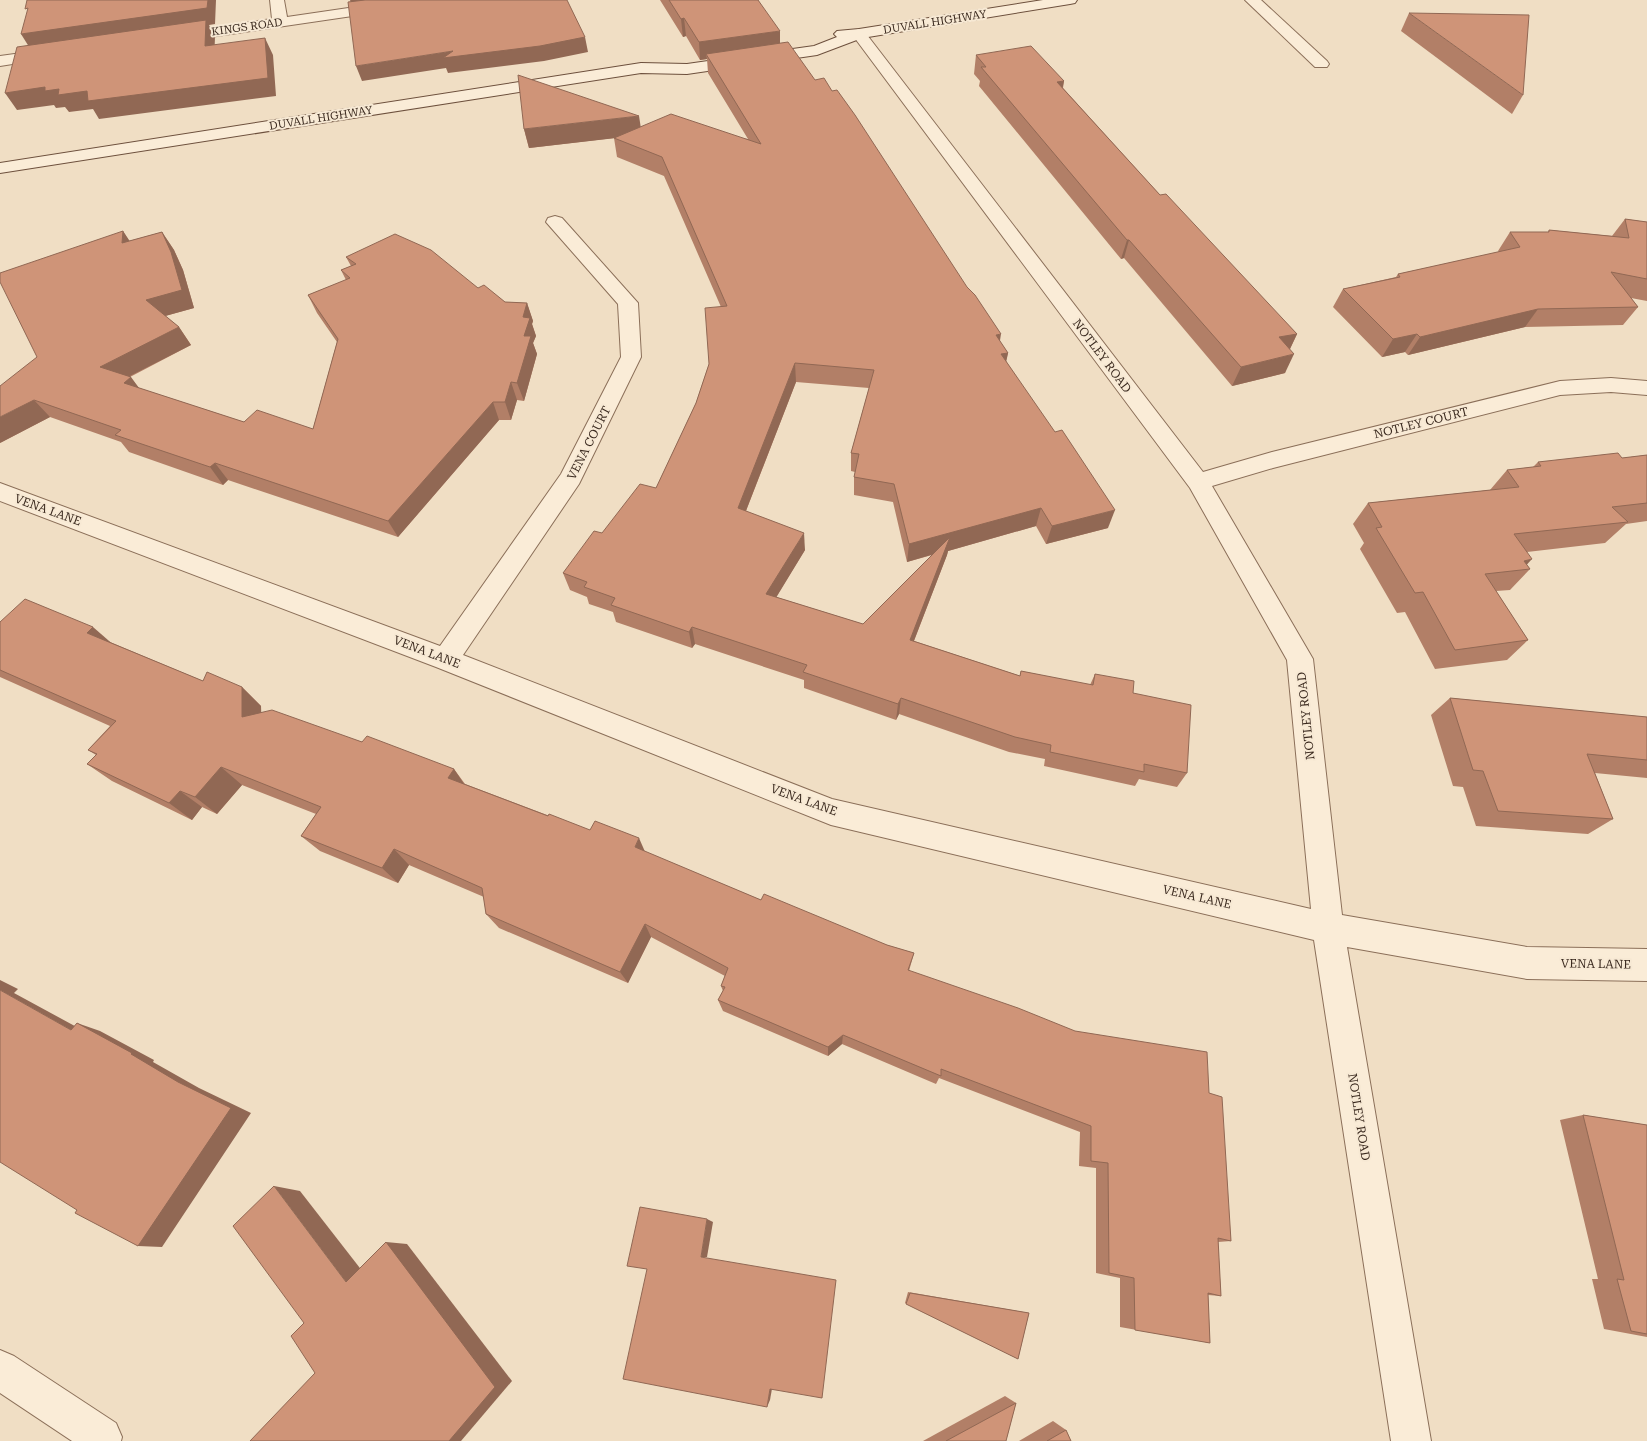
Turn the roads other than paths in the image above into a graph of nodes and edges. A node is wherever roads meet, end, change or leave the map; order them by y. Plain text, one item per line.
1 (277, 0) edge
2 (434, 0) edge
3 (1070, 0) edge
4 (1252, 0) edge
5 (280, 23) junction
6 (822, 34) dead end
7 (859, 34) junction
8 (159, 39) edge
9 (748, 45) edge
10 (65, 52) edge
11 (0, 61) edge
12 (1321, 64) dead end
13 (641, 68) junction
14 (0, 168) edge
15 (555, 222) dead end
16 (1647, 388) edge
17 (1198, 482) junction
18 (0, 492) edge
19 (445, 659) junction
20 (1328, 928) junction
21 (1647, 965) edge
22 (0, 1370) edge
23 (102, 1437) dead end
24 (1411, 1441) edge

1 - 5 street
2 - 5 street, KINGS ROAD
3 - 7 street, DUVALL HIGHWAY
4 - 12 street
5 - 8 street, KINGS ROAD
6 - 7 street, DUVALL HIGHWAY
7 - 13 street, DUVALL HIGHWAY
7 - 17 street, NOTLEY ROAD
9 - 13 street, DUVALL HIGHWAY
10 - 11 street
13 - 14 street, DUVALL HIGHWAY
15 - 19 street, VENA COURT
16 - 17 street, NOTLEY COURT
17 - 20 street, NOTLEY ROAD
18 - 19 street, VENA LANE
19 - 20 street, VENA LANE
20 - 21 street, VENA LANE
20 - 24 street, NOTLEY ROAD
22 - 23 street

